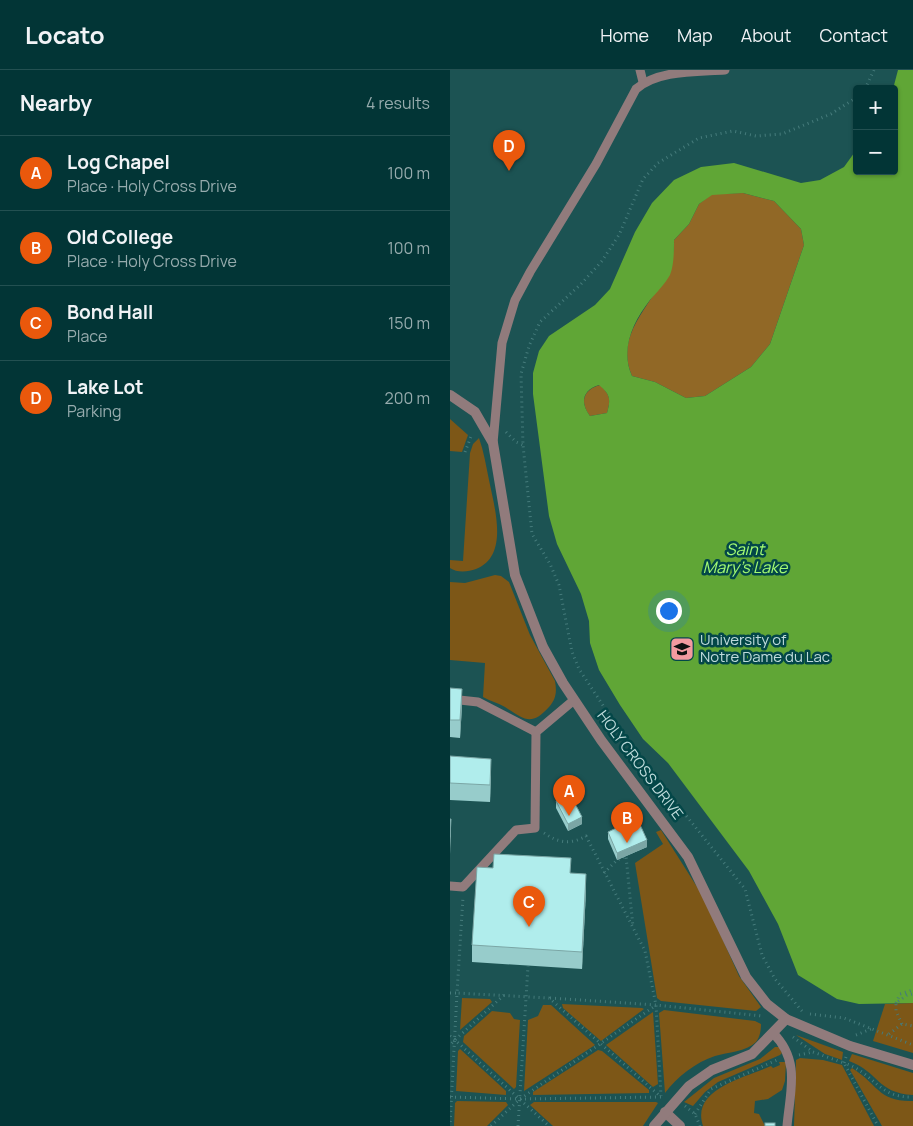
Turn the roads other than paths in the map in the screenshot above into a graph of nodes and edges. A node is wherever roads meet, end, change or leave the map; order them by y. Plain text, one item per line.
1 (640, 70) edge
2 (725, 70) edge
3 (643, 82) junction
4 (450, 395) edge
5 (493, 443) junction
6 (450, 699) edge
7 (574, 700) junction
8 (536, 732) junction
9 (450, 886) edge
10 (786, 1018) junction
11 (773, 1033) junction
12 (913, 1065) edge
13 (665, 1112) junction
14 (654, 1126) edge
15 (680, 1126) edge
16 (787, 1126) edge

1 - 3 lane
2 - 3 lane
3 - 5 lane
4 - 5 street, HOLY CROSS DRIVE
5 - 7 street, HOLY CROSS DRIVE
6 - 8 lane
7 - 8 lane
7 - 10 street, HOLY CROSS DRIVE
8 - 9 lane
10 - 11 street
10 - 12 street, HOLY CROSS DRIVE
11 - 13 street
11 - 16 lane
13 - 14 street
13 - 15 street

